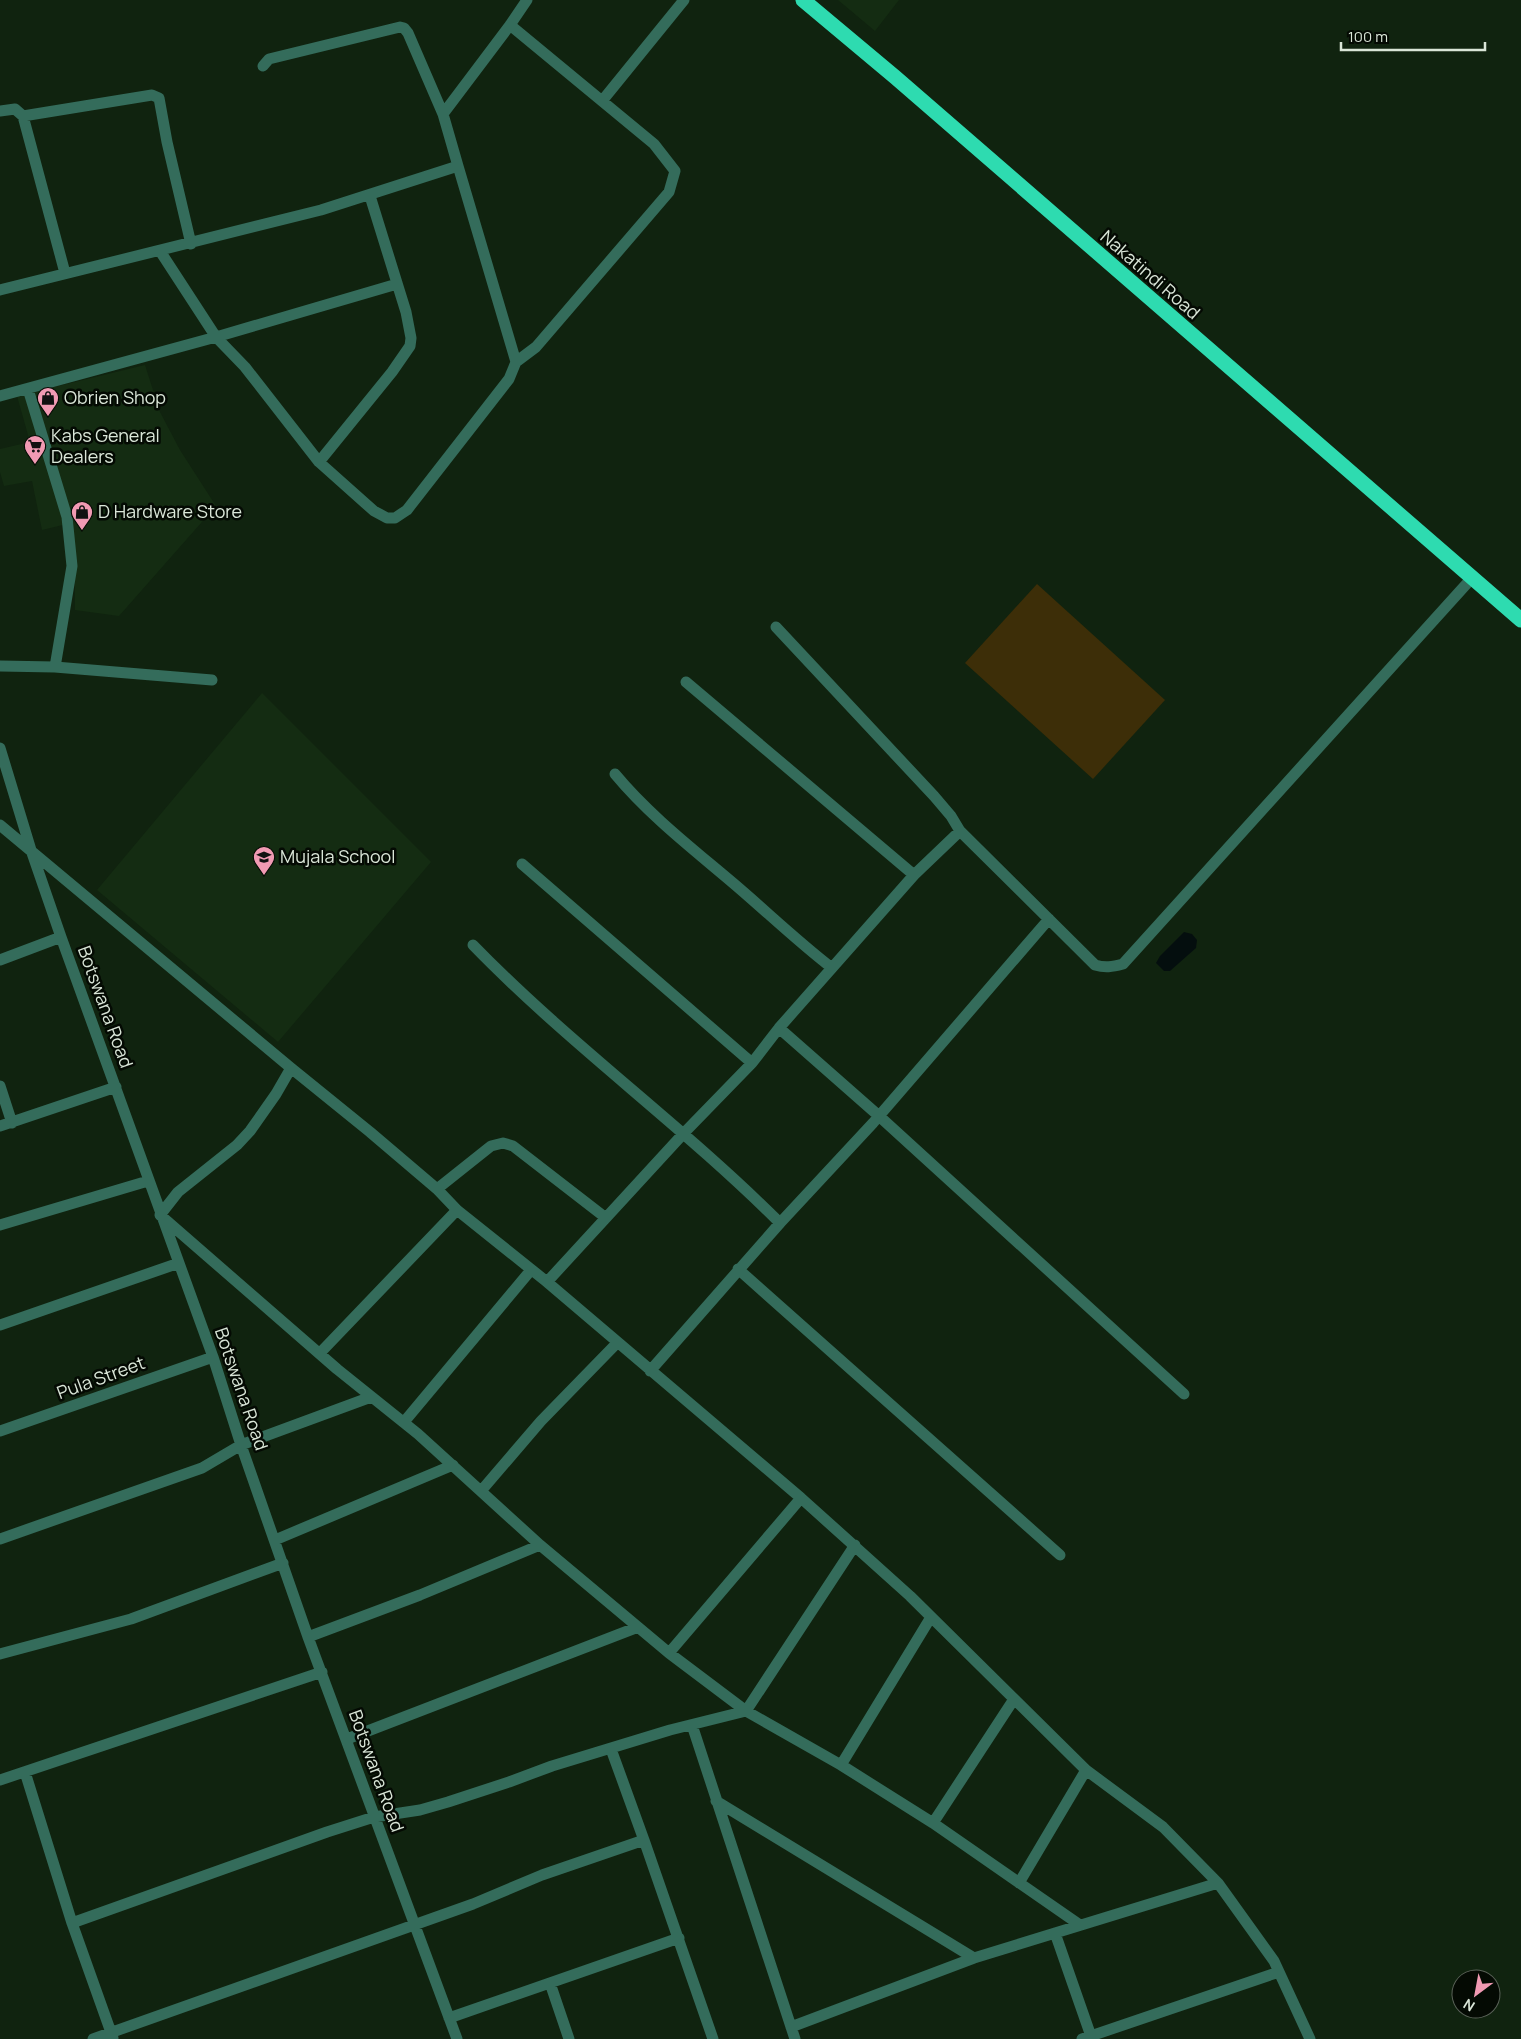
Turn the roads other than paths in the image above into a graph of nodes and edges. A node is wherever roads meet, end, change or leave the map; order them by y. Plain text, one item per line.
1 (527, 0) edge
2 (684, 0) edge
3 (804, 0) edge
4 (510, 25) junction
5 (264, 66) dead end
6 (602, 101) junction
7 (0, 111) edge
8 (443, 114) junction
9 (23, 116) junction
10 (458, 166) junction
11 (370, 196) junction
12 (191, 244) junction
13 (160, 251) junction
14 (65, 273) junction
15 (397, 284) junction
16 (0, 290) edge
17 (216, 337) junction
18 (516, 362) junction
19 (28, 389) junction
20 (0, 396) edge
21 (319, 462) junction
22 (1472, 579) junction
23 (1521, 620) edge
24 (776, 628) dead end
25 (0, 666) edge
26 (55, 667) junction
27 (212, 680) dead end
28 (686, 682) dead end
29 (0, 748) edge
30 (615, 774) dead end
31 (0, 825) edge
32 (960, 831) junction
33 (31, 850) junction
34 (522, 864) dead end
35 (914, 875) junction
36 (1049, 919) junction
37 (61, 937) junction
38 (473, 946) dead end
39 (0, 960) edge
40 (832, 968) junction
41 (779, 1028) junction
42 (752, 1063) junction
43 (291, 1068) junction
44 (0, 1086) edge
45 (116, 1087) junction
46 (879, 1116) junction
47 (12, 1123) junction
48 (0, 1126) edge
49 (683, 1134) junction
50 (148, 1181) junction
51 (437, 1189) junction
52 (457, 1210) junction
53 (160, 1214) junction
54 (606, 1218) junction
55 (780, 1223) junction
56 (0, 1225) edge
57 (178, 1263) junction
58 (738, 1269) junction
59 (531, 1270) junction
60 (547, 1282) junction
61 (0, 1325) edge
62 (617, 1343) junction
63 (320, 1353) junction
64 (212, 1357) junction
65 (650, 1371) junction
66 (1184, 1394) dead end
67 (372, 1397) junction
68 (404, 1422) junction
69 (0, 1431) edge
70 (241, 1445) junction
71 (453, 1465) junction
72 (480, 1490) junction
73 (801, 1498) junction
74 (0, 1538) edge
75 (275, 1540) junction
76 (540, 1545) junction
77 (855, 1545) junction
78 (1060, 1555) dead end
79 (283, 1563) junction
80 (931, 1616) junction
81 (638, 1627) junction
82 (308, 1636) junction
83 (669, 1653) junction
84 (0, 1654) edge
85 (322, 1672) junction
86 (1014, 1699) junction
87 (746, 1711) junction
88 (692, 1725) junction
89 (347, 1739) junction
90 (611, 1749) junction
91 (841, 1765) junction
92 (1086, 1770) junction
93 (25, 1772) junction
94 (0, 1780) edge
95 (716, 1801) junction
96 (374, 1817) junction
97 (932, 1823) junction
98 (644, 1840) junction
99 (1218, 1882) junction
100 (1019, 1883) junction
101 (72, 1924) junction
102 (413, 1924) junction
103 (1080, 1924) junction
104 (1055, 1933) junction
105 (679, 1938) junction
106 (974, 1958) junction
107 (1279, 1972) junction
108 (550, 1983) junction
109 (449, 2018) junction
110 (791, 2026) junction
111 (112, 2036) edge
112 (1088, 2038) edge
113 (93, 2039) edge
114 (457, 2039) edge
115 (569, 2039) edge
116 (713, 2039) edge
117 (795, 2039) edge
118 (1310, 2039) edge

1 - 4 street
2 - 6 street
3 - 22 highway, Nakatindi Road
4 - 6 street
4 - 8 street
5 - 8 street
6 - 18 street
7 - 9 street
8 - 10 street
9 - 12 street
9 - 14 street
10 - 11 street
10 - 18 street
11 - 12 street
11 - 15 street
12 - 13 street
13 - 14 street
13 - 17 street
14 - 16 street
15 - 17 street
15 - 21 street
17 - 19 street
17 - 21 street
18 - 21 street
19 - 20 street
19 - 26 street
22 - 23 highway, Nakatindi Road
22 - 36 street
24 - 32 street
25 - 26 street
26 - 27 street
28 - 35 street
29 - 33 street, Botswana Road
30 - 40 street
31 - 33 street
32 - 35 street
32 - 36 street
33 - 37 street, Botswana Road
33 - 43 street
34 - 42 street
35 - 40 street
36 - 46 street
37 - 39 street
37 - 45 street, Botswana Road
38 - 49 street
40 - 41 street
41 - 42 street
41 - 46 street
42 - 49 street
43 - 51 street
43 - 53 street
44 - 47 street
45 - 47 street
45 - 50 street, Botswana Road
46 - 55 street
46 - 66 street
47 - 48 street
49 - 54 street
49 - 55 street
50 - 53 street, Botswana Road
50 - 56 street
51 - 52 street
51 - 54 street
52 - 59 street
52 - 63 street
53 - 57 street, Botswana Road
53 - 63 street
54 - 60 street
55 - 58 street
57 - 61 street
57 - 64 street, Botswana Road
58 - 65 street
58 - 78 street
59 - 60 street
59 - 68 street
60 - 62 street
62 - 65 street
62 - 72 street
63 - 67 street
64 - 69 street, Pula Street
64 - 70 street, Botswana Road
65 - 73 street
67 - 68 street
67 - 70 street
68 - 71 street
70 - 74 street
70 - 75 street, Botswana Road
71 - 72 street
71 - 75 street
72 - 76 street
73 - 77 street
73 - 83 street
75 - 79 street, Botswana Road
76 - 81 street
76 - 82 street
77 - 80 street
77 - 87 street
79 - 82 street, Botswana Road
79 - 84 street
80 - 86 street
80 - 91 street
81 - 83 street
81 - 89 street
82 - 85 street, Botswana Road
83 - 87 street
85 - 89 street, Botswana Road
85 - 93 street
86 - 92 street
86 - 97 street
87 - 88 street
87 - 91 street
88 - 90 street
88 - 95 street
89 - 96 street, Botswana Road
90 - 96 street
90 - 98 street
91 - 97 street
92 - 99 street
92 - 100 street
93 - 94 street
93 - 101 street
95 - 106 street
95 - 110 street
96 - 101 street
96 - 102 street, Botswana Road
97 - 100 street
98 - 102 street
98 - 105 street
99 - 103 street
99 - 107 street
100 - 103 street
101 - 111 street
102 - 109 street, Botswana Road
102 - 111 street
103 - 104 street
104 - 106 street
104 - 112 street
105 - 108 street
105 - 116 street
106 - 110 street
107 - 112 street
107 - 118 street
108 - 109 street
108 - 115 street
109 - 114 street, Botswana Road
110 - 117 street
111 - 113 street

